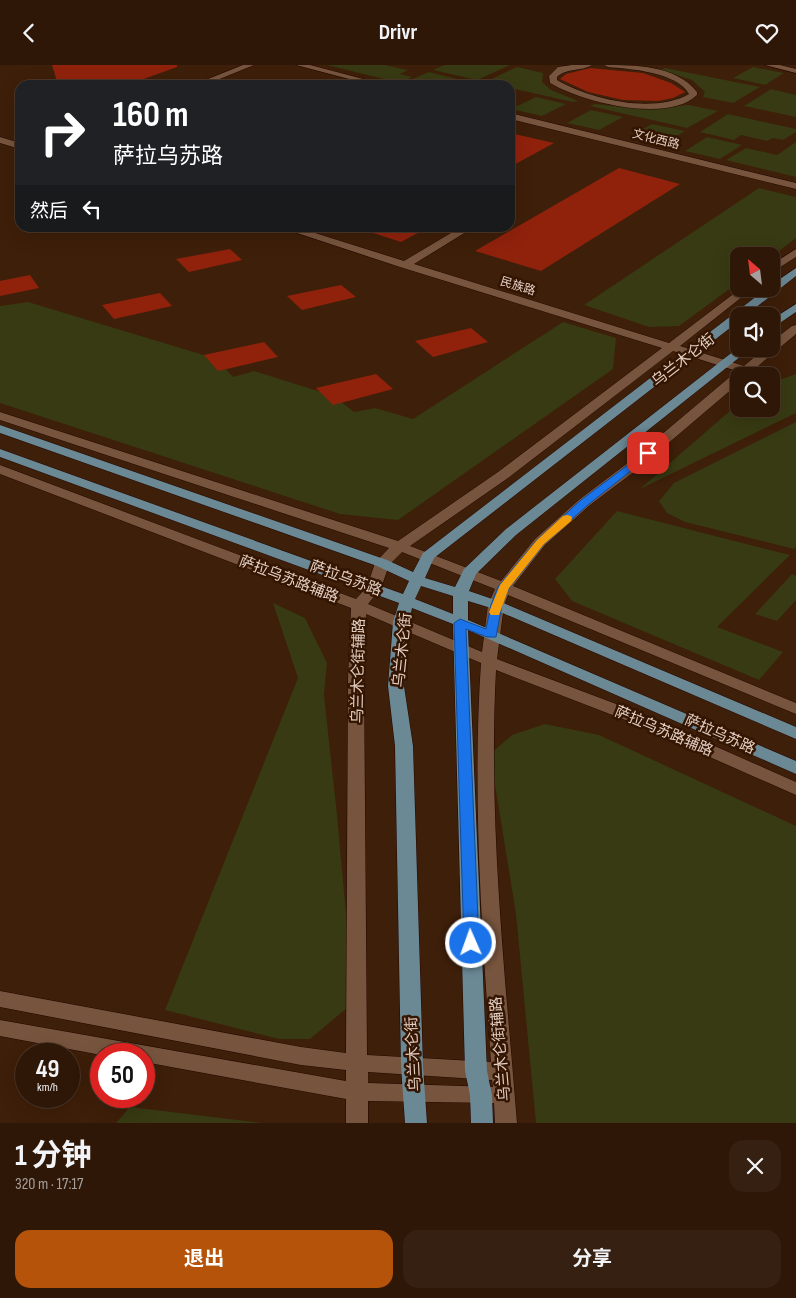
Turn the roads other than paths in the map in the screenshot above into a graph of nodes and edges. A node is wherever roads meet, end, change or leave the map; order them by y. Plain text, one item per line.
1 (250, 65) edge
2 (262, 65) edge
3 (300, 65) edge
4 (315, 65) edge
5 (588, 65) edge
6 (608, 65) edge
7 (769, 65) edge
8 (782, 65) edge
9 (796, 69) edge
10 (210, 80) edge
11 (223, 80) edge
12 (366, 80) edge
13 (369, 80) edge
14 (515, 116) edge
15 (515, 116) edge
16 (0, 132) edge
17 (15, 137) edge
18 (0, 140) edge
19 (15, 144) edge
20 (796, 181) edge
21 (796, 186) edge
22 (301, 232) edge
23 (322, 232) edge
24 (461, 232) edge
25 (796, 252) edge
26 (408, 263) junction
27 (780, 264) edge
28 (796, 271) edge
29 (737, 297) edge
30 (796, 307) edge
31 (780, 319) edge
32 (796, 327) edge
33 (780, 341) edge
34 (677, 344) junction
35 (696, 350) junction
36 (730, 356) edge
37 (734, 357) edge
38 (761, 357) edge
39 (750, 366) junction
40 (0, 416) edge
41 (0, 429) edge
42 (0, 453) edge
43 (0, 469) edge
44 (399, 547) junction
45 (428, 557) junction
46 (382, 563) junction
47 (469, 572) junction
48 (418, 580) junction
49 (504, 587) junction
50 (374, 588) junction
51 (461, 592) junction
52 (407, 601) junction
53 (359, 605) junction
54 (496, 605) junction
55 (401, 622) junction
56 (460, 623) junction
57 (491, 634) junction
58 (460, 647) junction
59 (489, 661) junction
60 (796, 709) edge
61 (796, 733) edge
62 (796, 767) edge
63 (796, 789) edge
64 (0, 999) edge
65 (0, 1028) edge
66 (357, 1063) junction
67 (412, 1066) junction
68 (476, 1071) junction
69 (501, 1072) junction
70 (358, 1091) junction
71 (415, 1093) junction
72 (481, 1095) junction
73 (504, 1096) junction
74 (357, 1123) edge
75 (416, 1123) edge
76 (482, 1123) edge
77 (506, 1123) edge

1 - 10 street
2 - 11 street
3 - 12 street
4 - 13 street
5 - 6 street
7 - 9 street
8 - 9 street
14 - 20 street, 文化西路
15 - 21 street, 文化西路
16 - 17 street
18 - 19 street
22 - 26 street, 民族路
23 - 26 street, 民族路
24 - 26 street
25 - 27 street
26 - 34 street, 民族路
28 - 35 main road, 乌兰木仑街
29 - 34 street, 乌兰木仑街辅路
30 - 31 main road
32 - 33 street, 乌兰木仑街辅路
34 - 35 street, 民族路
34 - 44 street, 乌兰木仑街辅路
35 - 36 street, 民族路
35 - 45 main road, 乌兰木仑街
37 - 39 street, 民族路
37 - 47 main road, 乌兰木仑街
38 - 39 street, 乌兰木仑街辅路
39 - 49 street, 乌兰木仑街辅路
40 - 44 street
41 - 46 main road, 萨拉乌苏路
42 - 50 main road, 萨拉乌苏路
43 - 53 street, 萨拉乌苏路辅路
44 - 45 street
44 - 46 street, 乌兰木仑街辅路
45 - 47 street
45 - 48 main road, 乌兰木仑街
46 - 48 main road, 萨拉乌苏路
46 - 50 street, 乌兰木仑街辅路
47 - 49 street
47 - 51 main road, 乌兰木仑街
48 - 51 main road, 萨拉乌苏路
48 - 52 main road, 乌兰木仑街
49 - 54 street, 乌兰木仑街辅路
49 - 60 street
50 - 52 main road, 萨拉乌苏路
50 - 53 street, 乌兰木仑街辅路
51 - 54 main road, 萨拉乌苏路
51 - 56 main road, 乌兰木仑街
52 - 55 main road, 乌兰木仑街
52 - 56 main road, 萨拉乌苏路
53 - 55 street, 萨拉乌苏路辅路
53 - 66 street, 乌兰木仑街辅路
54 - 57 street, 乌兰木仑街辅路
54 - 61 main road, 萨拉乌苏路
55 - 58 street, 萨拉乌苏路辅路
55 - 67 main road, 乌兰木仑街
56 - 57 main road, 萨拉乌苏路
56 - 58 main road, 乌兰木仑街
57 - 59 street, 乌兰木仑街辅路
57 - 62 main road, 萨拉乌苏路
58 - 59 street, 萨拉乌苏路辅路
58 - 68 main road, 乌兰木仑街
59 - 63 street, 萨拉乌苏路辅路
59 - 69 street, 乌兰木仑街辅路
64 - 66 street
65 - 70 street
66 - 67 street
66 - 70 street, 乌兰木仑街辅路
67 - 68 street
67 - 71 main road, 乌兰木仑街
68 - 69 street
68 - 72 main road, 乌兰木仑街
69 - 73 street, 乌兰木仑街辅路
70 - 71 street
70 - 74 street, 乌兰木仑街辅路
71 - 72 street
71 - 75 main road, 乌兰木仑街
72 - 73 street
72 - 76 main road, 乌兰木仑街
73 - 77 street, 乌兰木仑街辅路

